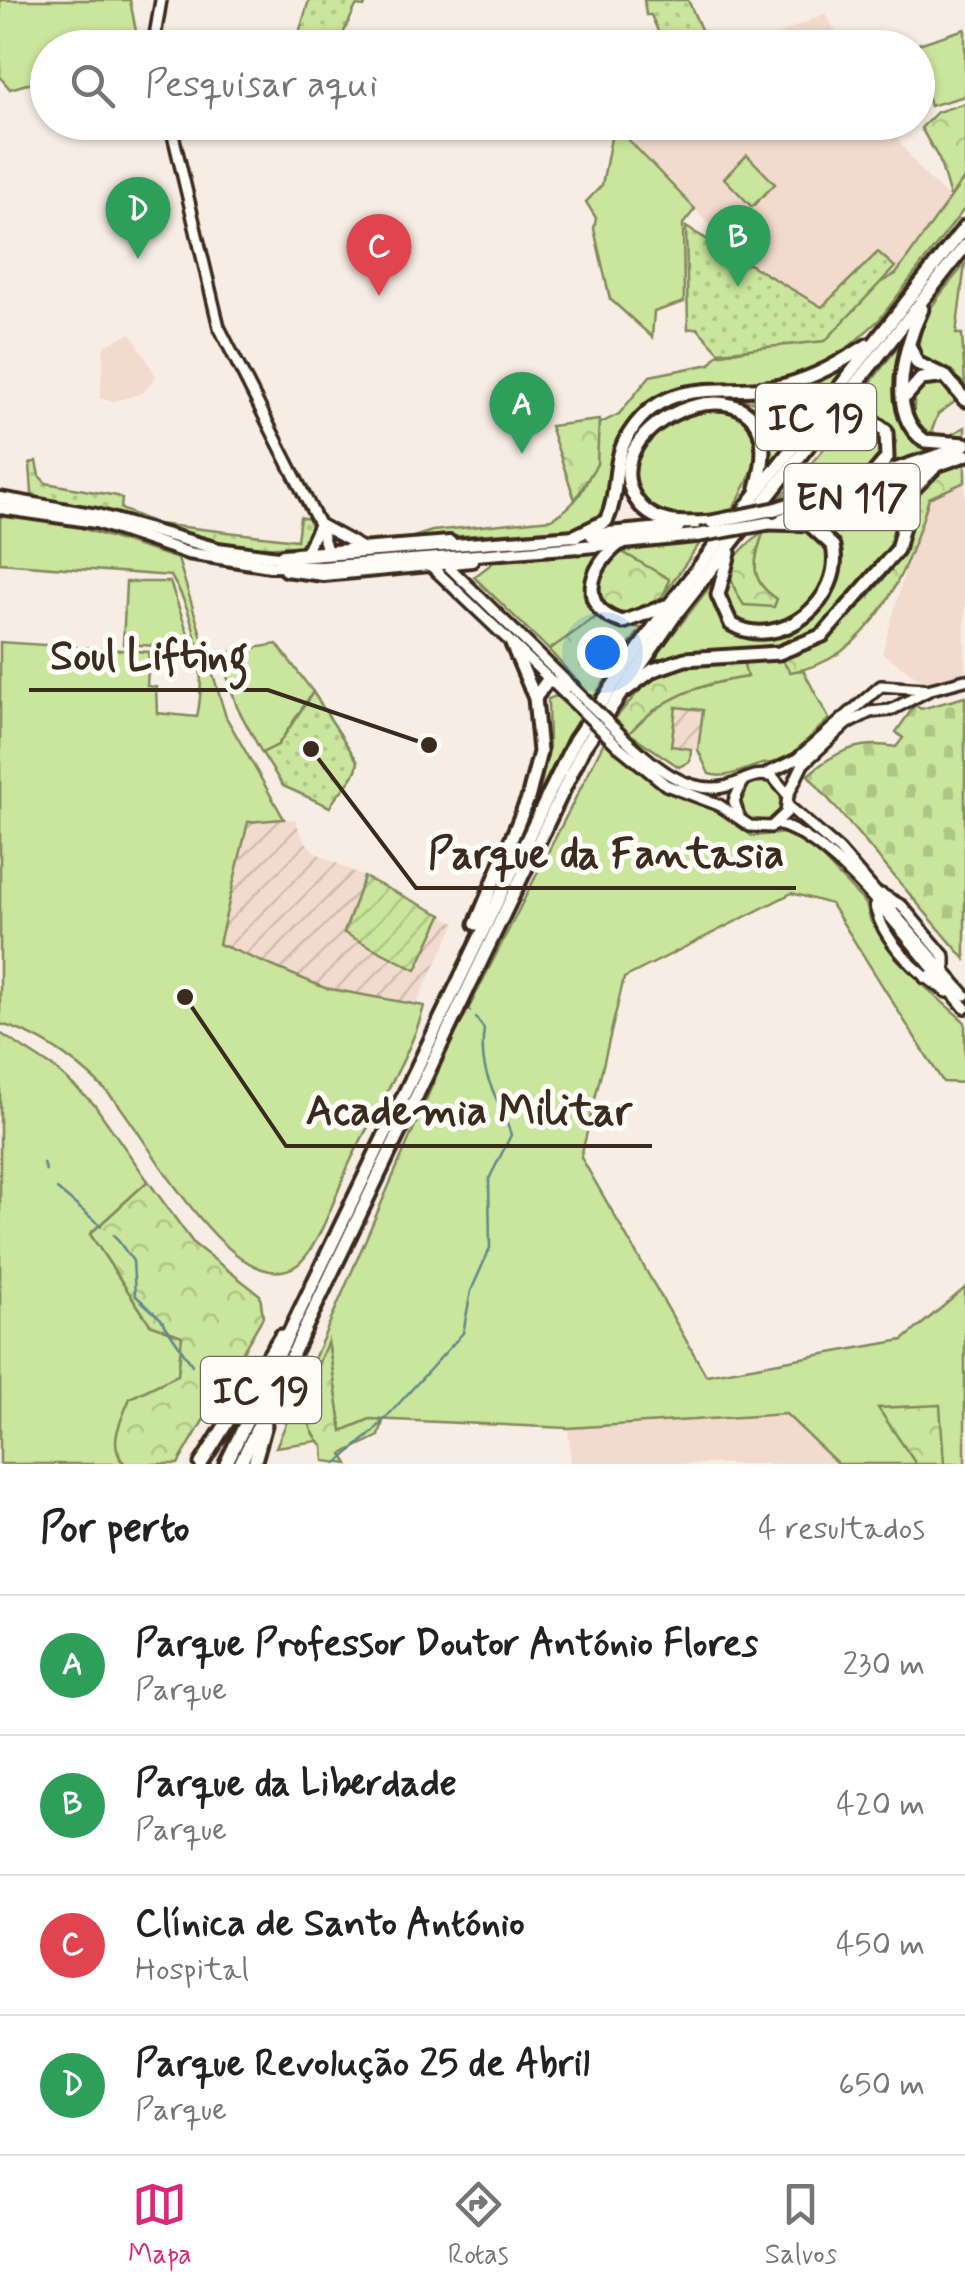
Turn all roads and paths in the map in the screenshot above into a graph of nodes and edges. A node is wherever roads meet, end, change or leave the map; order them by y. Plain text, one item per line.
1 (161, 0) edge
2 (157, 30) edge
3 (174, 140) edge
4 (965, 227) edge
5 (965, 246) edge
6 (930, 292) junction
7 (876, 340) junction
8 (909, 343) junction
9 (946, 377) junction
10 (904, 400) junction
11 (965, 400) edge
12 (822, 429) junction
13 (965, 446) edge
14 (965, 455) edge
15 (934, 468) junction
16 (866, 482) junction
17 (756, 494) junction
18 (0, 498) edge
19 (22, 502) junction
20 (6, 509) edge
21 (712, 522) junction
22 (769, 523) junction
23 (319, 524) junction
24 (734, 540) junction
25 (577, 541) junction
26 (619, 544) junction
27 (362, 548) junction
28 (306, 551) junction
29 (495, 553) junction
30 (432, 558) junction
31 (271, 562) junction
32 (329, 562) junction
33 (470, 562) junction
34 (462, 580) junction
35 (472, 597) junction
36 (670, 604) junction
37 (512, 644) junction
38 (550, 680) junction
39 (965, 680) edge
40 (897, 688) junction
41 (931, 689) junction
42 (570, 692) junction
43 (876, 695) junction
44 (535, 698) junction
45 (615, 698) junction
46 (900, 702) junction
47 (884, 710) junction
48 (621, 742) junction
49 (765, 774) junction
50 (745, 779) junction
51 (788, 800) junction
52 (739, 817) junction
53 (777, 824) junction
54 (874, 904) junction
55 (463, 966) junction
56 (942, 974) junction
57 (925, 978) junction
58 (961, 996) edge
59 (965, 1008) edge
60 (296, 1317) junction
61 (277, 1386) junction
62 (201, 1464) edge
63 (226, 1464) edge
64 (240, 1464) edge
65 (254, 1464) edge

1 - 2 street
3 - 23 street
4 - 7 highway, IC 19
5 - 6 highway, IC 19
6 - 8 highway
6 - 12 highway, IC 19
7 - 17 highway, IC 19
7 - 25 highway
8 - 9 highway
8 - 10 highway
9 - 10 highway
9 - 11 highway
10 - 13 highway
12 - 16 highway
12 - 24 highway, IC 19
13 - 16 highway, EN 117
14 - 15 highway, EN 117
15 - 22 highway, EN 117
15 - 45 highway
16 - 21 highway, EN 117, bridge
17 - 21 highway
17 - 36 highway, IC 19
18 - 19 main road
19 - 20 main road
19 - 31 main road
20 - 31 main road
21 - 25 highway, EN 117
22 - 24 highway
22 - 26 highway, EN 117, bridge
23 - 27 street
23 - 28 street
23 - 32 street
24 - 45 highway, IC 19
25 - 26 highway, EN 117
25 - 29 main road
25 - 30 main road
26 - 36 highway
27 - 30 main road
27 - 32 main road
28 - 31 main road
28 - 32 main road
29 - 30 main road
29 - 33 main road
30 - 32 main road
30 - 32 main road
30 - 33 main road
30 - 34 street
30 - 35 street
31 - 32 main road
33 - 34 street
34 - 35 street
35 - 37 street
35 - 42 street
36 - 55 highway, IC 19
37 - 38 street
37 - 44 highway
38 - 42 highway
38 - 44 highway
39 - 41 street
40 - 41 street
40 - 43 street
40 - 46 street
41 - 46 street
42 - 48 street, bridge
43 - 47 street
43 - 49 street
44 - 55 highway
45 - 61 highway, IC 19
46 - 47 street
47 - 51 street
48 - 50 street
48 - 52 street
49 - 50 street
49 - 51 street
50 - 52 street
51 - 53 street
51 - 56 street
52 - 53 street
53 - 54 street
54 - 56 street
54 - 57 street
55 - 60 highway, IC 19
56 - 57 street
56 - 58 street
57 - 58 street
58 - 59 street
60 - 62 highway
60 - 63 highway, IC 19
61 - 64 highway, IC 19
61 - 65 highway

